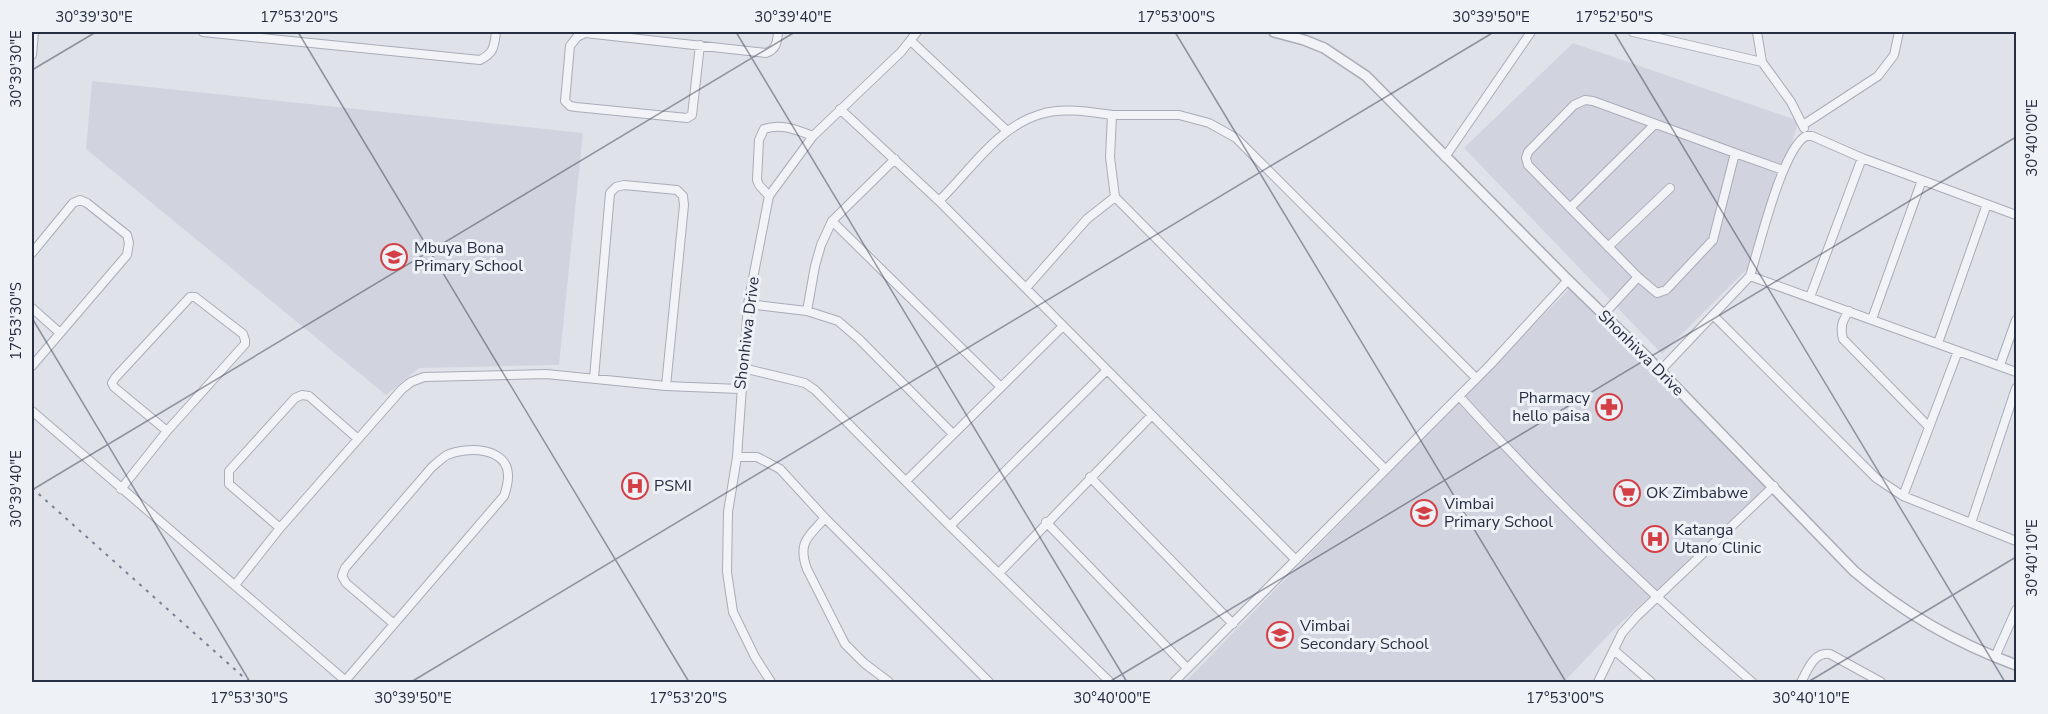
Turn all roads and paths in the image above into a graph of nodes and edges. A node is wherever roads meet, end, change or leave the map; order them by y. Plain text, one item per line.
1 (34, 32) edge
2 (203, 32) edge
3 (496, 32) edge
4 (778, 32) edge
5 (917, 32) edge
6 (1274, 32) edge
7 (1280, 32) edge
8 (1531, 32) edge
9 (1633, 32) edge
10 (1756, 32) edge
11 (1899, 32) edge
12 (911, 41) junction
13 (700, 45) junction
14 (32, 55) edge
15 (1762, 62) junction
16 (840, 109) junction
17 (1112, 115) junction
18 (1655, 124) junction
19 (1803, 125) junction
20 (1006, 130) junction
21 (813, 136) junction
22 (1806, 136) junction
23 (1735, 153) junction
24 (1445, 157) junction
25 (1862, 158) junction
26 (895, 159) junction
27 (1783, 170) junction
28 (1922, 180) junction
29 (1670, 189) dead end
30 (769, 196) junction
31 (1115, 197) junction
32 (939, 201) junction
33 (1987, 204) junction
34 (1570, 208) junction
35 (2016, 215) edge
36 (832, 221) junction
37 (1608, 247) junction
38 (32, 253) edge
39 (1750, 276) junction
40 (1638, 277) junction
41 (1568, 280) junction
42 (1026, 288) junction
43 (1810, 297) junction
44 (748, 304) junction
45 (32, 308) edge
46 (807, 311) junction
47 (1849, 311) junction
48 (1604, 314) junction
49 (1713, 315) junction
50 (1872, 319) junction
51 (2016, 320) edge
52 (1063, 326) junction
53 (60, 333) junction
54 (1938, 343) junction
55 (1958, 351) junction
56 (2000, 365) junction
57 (32, 366) edge
58 (743, 368) junction
59 (1107, 370) junction
60 (1660, 371) junction
61 (2016, 372) edge
62 (594, 378) junction
63 (1476, 378) junction
64 (666, 386) junction
65 (1001, 387) junction
66 (2016, 388) edge
67 (740, 389) junction
68 (1459, 396) junction
69 (32, 411) edge
70 (1152, 415) junction
71 (1929, 427) junction
72 (167, 431) junction
73 (953, 434) junction
74 (358, 439) junction
75 (737, 458) junction
76 (1385, 469) junction
77 (1090, 477) junction
78 (906, 481) junction
79 (1774, 486) junction
80 (121, 489) junction
81 (1903, 496) junction
82 (825, 518) junction
83 (1046, 522) junction
84 (1971, 523) junction
85 (950, 526) junction
86 (280, 528) junction
87 (2016, 541) edge
88 (1296, 561) junction
89 (999, 573) junction
90 (235, 585) junction
91 (1658, 598) junction
92 (2016, 610) edge
93 (394, 624) junction
94 (1233, 624) junction
95 (1614, 650) junction
96 (1995, 657) junction
97 (2016, 665) edge
98 (1187, 668) junction
99 (1877, 681) edge
100 (346, 682) edge
101 (771, 682) edge
102 (889, 682) edge
103 (989, 682) edge
104 (1110, 682) edge
105 (1174, 682) edge
106 (1598, 682) edge
107 (1650, 682) edge
108 (1752, 682) edge
109 (1801, 682) edge

1 - 14 street
2 - 3 street
4 - 13 street
5 - 12 street, Shonhiwa Drive
6 - 7 street, Shonhiwa Drive
7 - 24 street, Shonhiwa Drive
8 - 24 street
9 - 15 street
10 - 15 street
11 - 19 street
12 - 16 street, Shonhiwa Drive
12 - 20 street
13 - 13 street
15 - 19 street
16 - 21 street, Shonhiwa Drive
16 - 26 street
17 - 20 street
17 - 31 street
17 - 63 street
18 - 23 street
18 - 34 street
18 - 34 street
19 - 22 street
20 - 32 street
21 - 30 street, Shonhiwa Drive
21 - 30 street
22 - 25 street
22 - 27 street
23 - 27 street
23 - 40 street
24 - 41 street, Shonhiwa Drive
25 - 28 street
25 - 43 street
26 - 32 street
26 - 36 street
27 - 39 street
28 - 33 street
28 - 50 street
29 - 37 street
30 - 44 street, Shonhiwa Drive
31 - 42 street
31 - 76 street
32 - 42 street
33 - 35 street
33 - 54 street
34 - 37 street
36 - 46 street
36 - 65 street
37 - 40 street
38 - 53 street
39 - 43 street
39 - 49 street
40 - 48 street
41 - 48 street, Shonhiwa Drive
41 - 63 street
42 - 52 street
43 - 47 street
44 - 46 street
44 - 58 street, Shonhiwa Drive
45 - 53 street
46 - 73 street
47 - 50 street
47 - 71 street
48 - 60 street, Shonhiwa Drive
49 - 60 street
49 - 81 street
50 - 54 street
51 - 56 street
52 - 59 street
52 - 65 street
53 - 57 street
54 - 55 street
55 - 56 street
55 - 71 street
56 - 61 street
58 - 67 street, Shonhiwa Drive
58 - 78 street
59 - 70 street
59 - 85 street
60 - 79 street, Shonhiwa Drive
62 - 64 street
62 - 64 street
62 - 74 street
63 - 68 street
64 - 67 street
65 - 73 street
66 - 84 street
67 - 75 street, Shonhiwa Drive
68 - 76 street
68 - 91 street
69 - 80 street
70 - 77 street
70 - 88 street
71 - 81 street
72 - 72 street
72 - 80 street
73 - 78 street
74 - 86 street
74 - 86 street
75 - 82 street
75 - 101 street, Shonhiwa Drive
76 - 88 street
77 - 83 street
77 - 94 street
78 - 85 street
79 - 91 street
79 - 96 street, Shonhiwa Drive
80 - 90 street
81 - 84 street
82 - 102 street
82 - 103 street
83 - 89 street
83 - 98 street
84 - 87 street
85 - 89 street
86 - 90 street
88 - 94 street
89 - 104 street
90 - 100 street
91 - 95 street
91 - 108 street
92 - 96 street
93 - 93 street
93 - 100 street
94 - 98 street
95 - 106 street
95 - 107 street
96 - 97 street, Shonhiwa Drive
98 - 105 street
99 - 109 street

